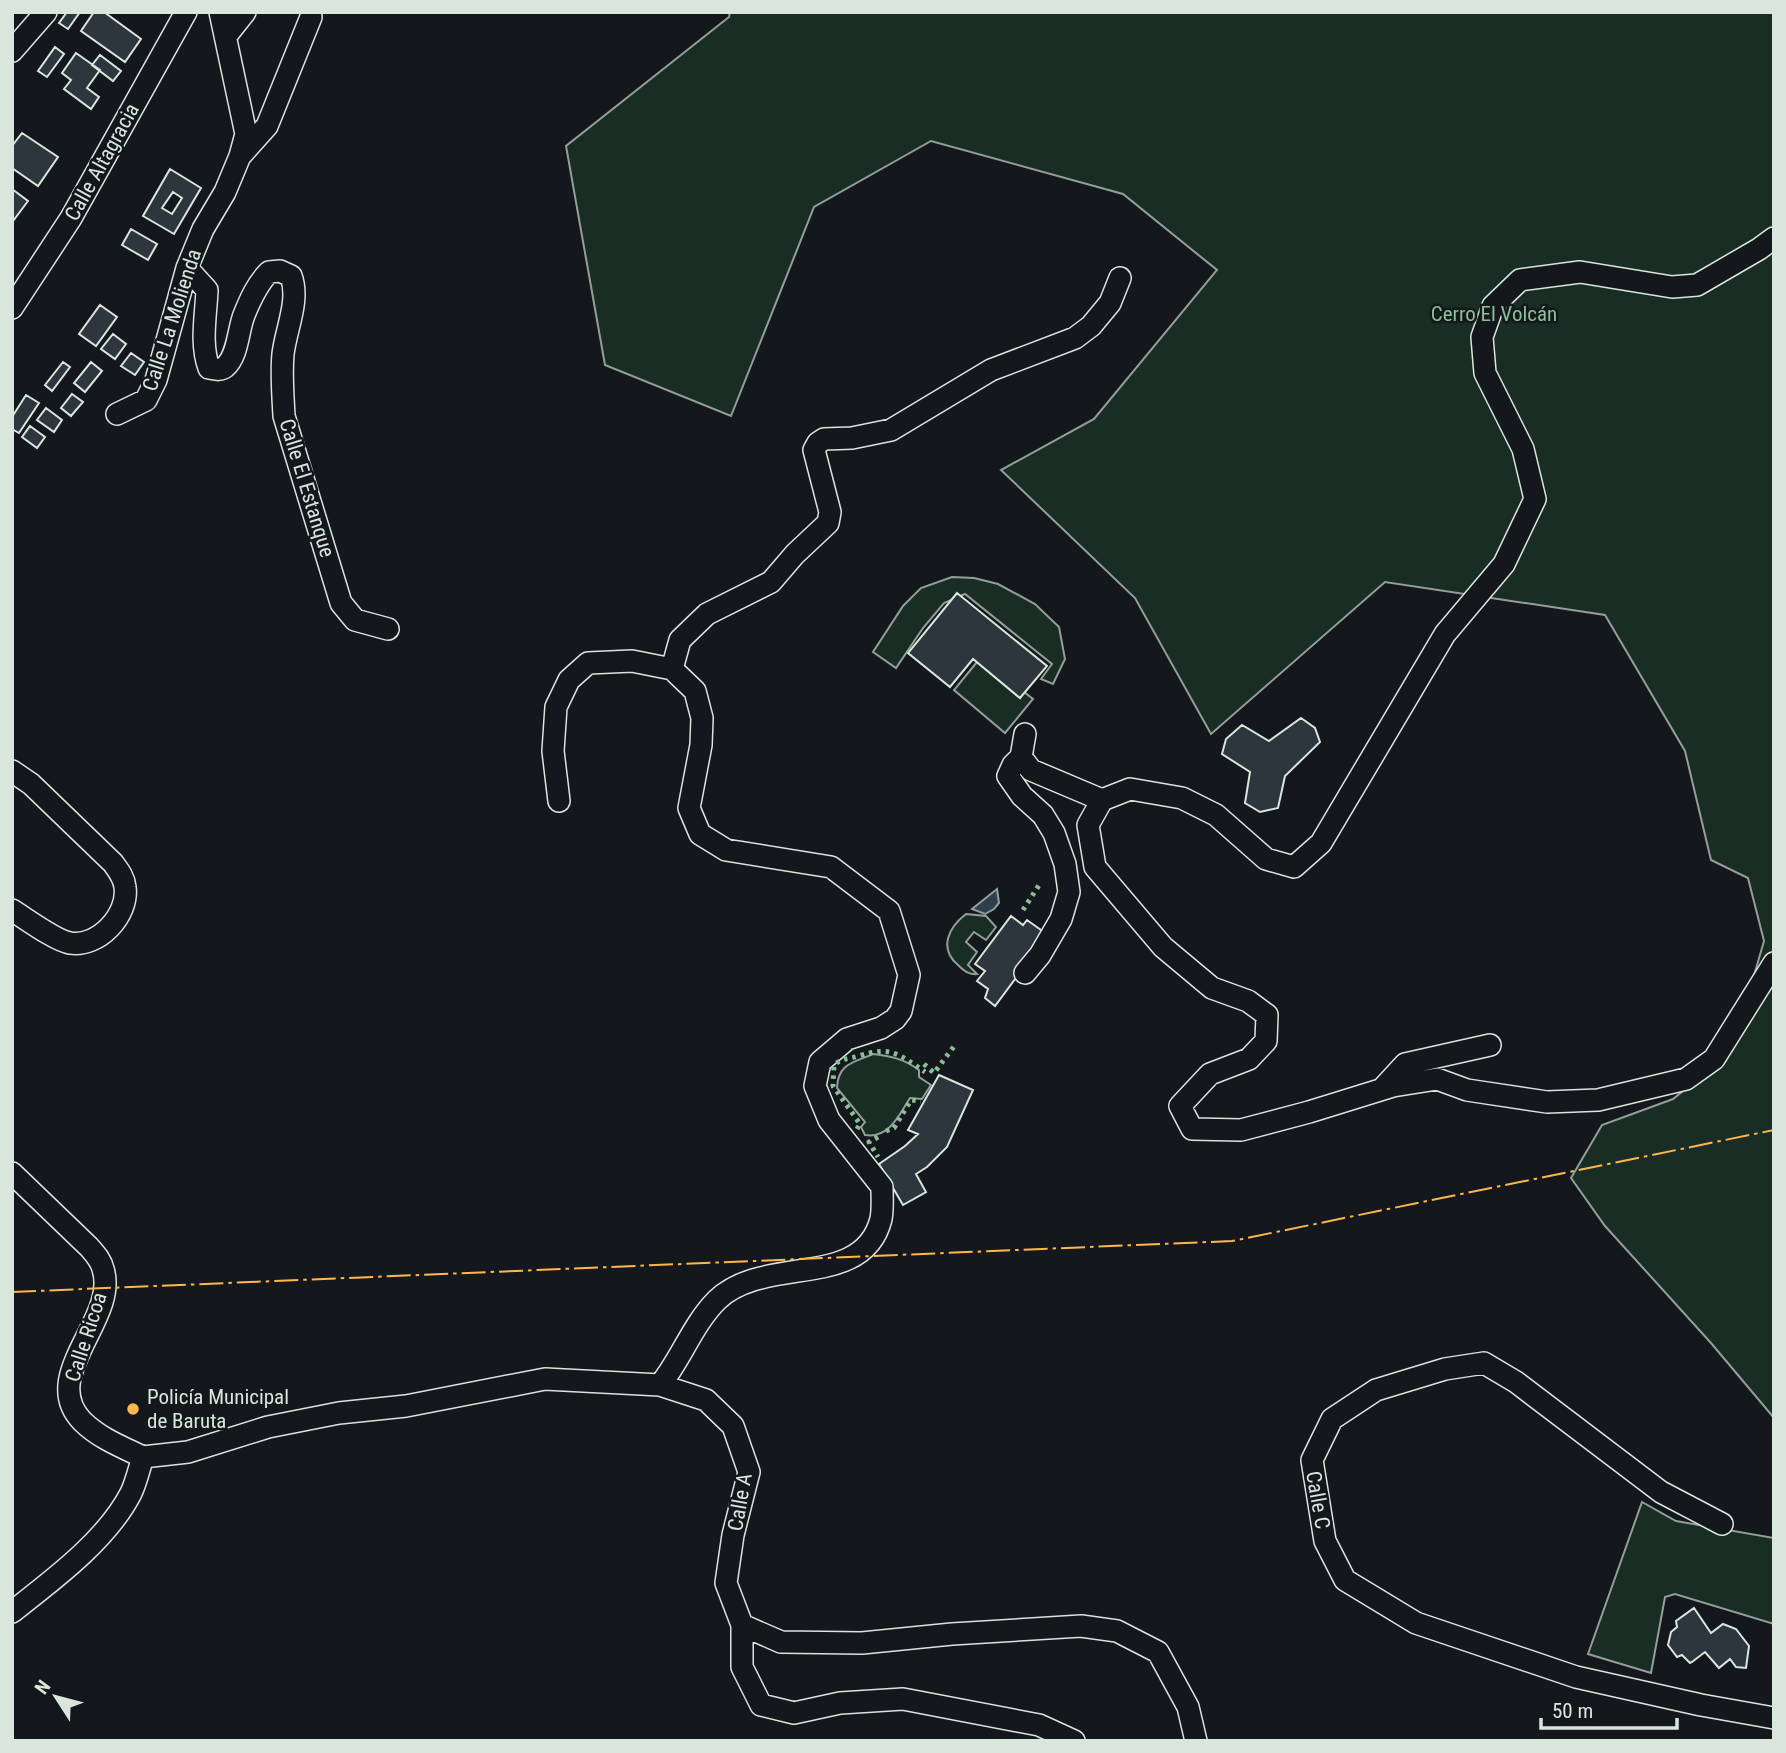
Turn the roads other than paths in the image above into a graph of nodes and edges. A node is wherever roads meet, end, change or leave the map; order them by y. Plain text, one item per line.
1 (46, 12) edge
2 (220, 12) edge
3 (246, 12) edge
4 (178, 15) edge
5 (311, 17) dead end
6 (226, 36) junction
7 (12, 51) edge
8 (240, 156) junction
9 (1774, 237) edge
10 (187, 268) junction
11 (1120, 278) dead end
12 (12, 308) edge
13 (117, 414) dead end
14 (388, 629) dead end
15 (672, 669) junction
16 (1025, 734) dead end
17 (1021, 757) junction
18 (12, 771) edge
19 (559, 800) dead end
20 (1102, 800) junction
21 (12, 909) edge
22 (1774, 963) edge
23 (1025, 973) dead end
24 (1490, 1045) dead end
25 (1382, 1089) junction
26 (12, 1173) edge
27 (660, 1385) junction
28 (143, 1457) junction
29 (1722, 1524) dead end
30 (12, 1612) edge
31 (742, 1625) junction
32 (1774, 1718) edge
33 (1074, 1741) edge
34 (1196, 1741) edge

1 - 7 street
2 - 6 street, Calle La Molienda
3 - 6 street
4 - 12 street, Calle Altagracia
5 - 8 street
6 - 8 street, Calle La Molienda
8 - 10 street, Calle La Molienda
9 - 20 street
10 - 13 street, Calle La Molienda
10 - 14 street, Calle El Estanque
11 - 15 street
15 - 19 street
15 - 27 street
16 - 17 street
17 - 20 street
17 - 23 street
18 - 21 street
20 - 25 street
22 - 25 street
24 - 25 street
26 - 28 street, Calle Ricoa
27 - 28 street, Calle A
27 - 31 street, Calle A
28 - 30 street
29 - 32 street, Calle C
31 - 33 street
31 - 34 street

